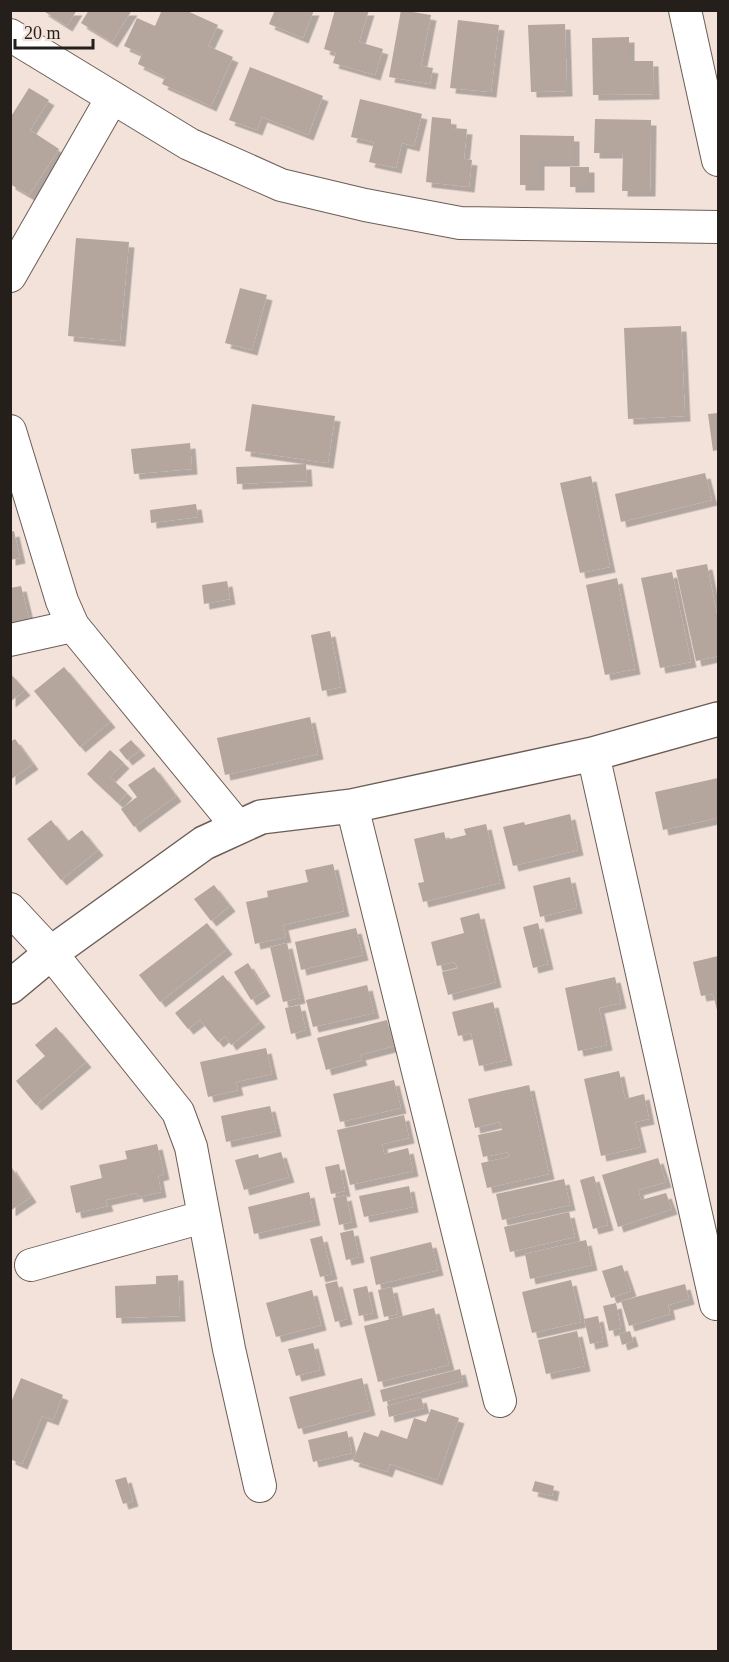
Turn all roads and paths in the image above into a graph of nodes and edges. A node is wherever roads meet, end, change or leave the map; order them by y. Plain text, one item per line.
1 (685, 10) edge
2 (10, 35) edge
3 (112, 98) junction
4 (718, 160) edge
5 (718, 227) edge
6 (10, 276) edge
7 (10, 431) edge
8 (74, 626) junction
9 (10, 640) edge
10 (718, 719) edge
11 (593, 754) junction
12 (352, 806) junction
13 (238, 827) junction
14 (10, 909) edge
15 (51, 953) junction
16 (10, 987) edge
17 (203, 1217) junction
18 (31, 1265) dead end
19 (716, 1304) dead end
20 (500, 1401) dead end
21 (260, 1486) dead end

1 - 4 street
2 - 3 street
3 - 5 street
3 - 6 street
7 - 8 street
8 - 9 street
8 - 13 street
10 - 11 street
11 - 12 street
11 - 19 street
12 - 13 street
12 - 20 street
13 - 15 street
14 - 15 street
15 - 16 street
15 - 17 street
17 - 18 street
17 - 21 street

